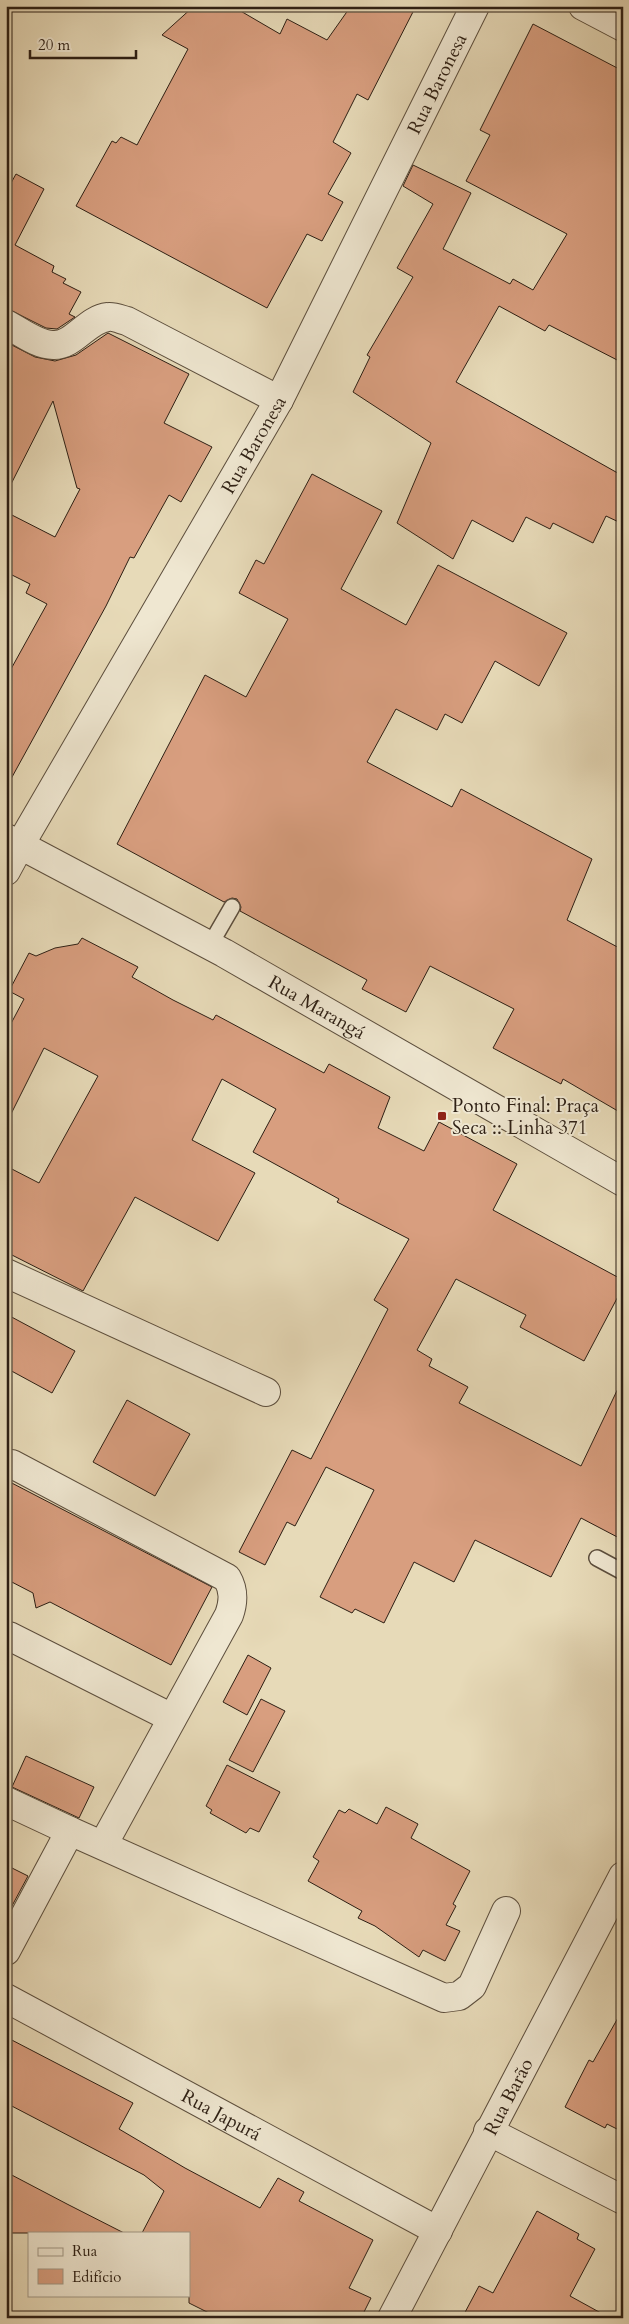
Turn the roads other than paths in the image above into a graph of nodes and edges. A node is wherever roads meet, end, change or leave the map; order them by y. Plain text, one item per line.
1 (475, 6) edge
2 (582, 6) edge
3 (623, 27) edge
4 (6, 324) edge
5 (279, 400) junction
6 (13, 841) edge
7 (6, 871) edge
8 (232, 907) dead end
9 (210, 946) junction
10 (623, 1182) edge
11 (6, 1273) edge
12 (266, 1392) dead end
13 (12, 1464) dead end
14 (597, 1558) dead end
15 (623, 1572) edge
16 (7, 1637) edge
17 (172, 1718) junction
18 (6, 1801) edge
19 (70, 1831) junction
20 (103, 1846) junction
21 (623, 1876) edge
22 (506, 1911) dead end
23 (6, 1951) edge
24 (6, 1998) edge
25 (488, 2131) junction
26 (623, 2200) edge
27 (438, 2231) junction
28 (392, 2318) edge

1 - 5 street, Rua Baronesa
2 - 3 street
4 - 5 street
5 - 6 street, Rua Baronesa
6 - 7 street, Rua Baronesa
6 - 9 street, Rua Marangá
8 - 9 lane
9 - 10 street, Rua Marangá
11 - 12 street
13 - 17 street
14 - 15 lane
16 - 17 street
17 - 20 street
18 - 19 street
19 - 20 street
19 - 23 street
20 - 22 street
21 - 25 street, Rua Barão
24 - 27 street, Rua Japurá
25 - 26 street
25 - 27 street, Rua Barão
27 - 28 street, Rua Barão

